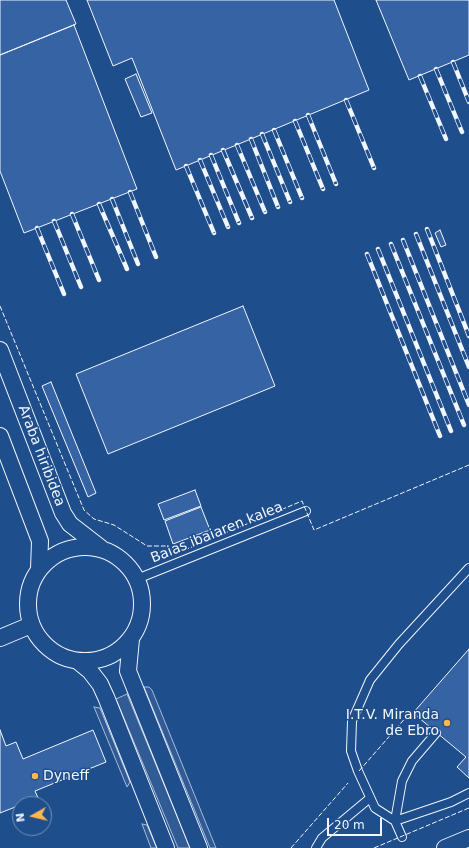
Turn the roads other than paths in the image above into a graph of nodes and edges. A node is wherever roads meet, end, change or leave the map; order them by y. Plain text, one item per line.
1 (0, 350) edge
2 (0, 436) edge
3 (306, 511) dead end
4 (101, 548) junction
5 (469, 568) edge
6 (39, 569) junction
7 (137, 579) junction
8 (31, 625) junction
9 (0, 638) edge
10 (131, 639) junction
11 (79, 662) junction
12 (436, 733) dead end
13 (469, 794) edge
14 (370, 798) junction
15 (395, 821) junction
16 (402, 837) dead end
17 (469, 838) edge
18 (166, 848) edge
19 (200, 848) edge
20 (316, 848) edge
21 (445, 848) edge

1 - 4 street, Araba hiribidea
2 - 6 street
3 - 7 lane, Baias ibaiaren kalea
4 - 6 street
4 - 7 street
5 - 14 lane
6 - 8 street
7 - 10 street
8 - 9 street
8 - 11 street
10 - 11 street
10 - 19 street
11 - 18 street
12 - 15 lane
13 - 15 lane
14 - 15 lane
14 - 20 lane
15 - 16 lane
17 - 21 street

